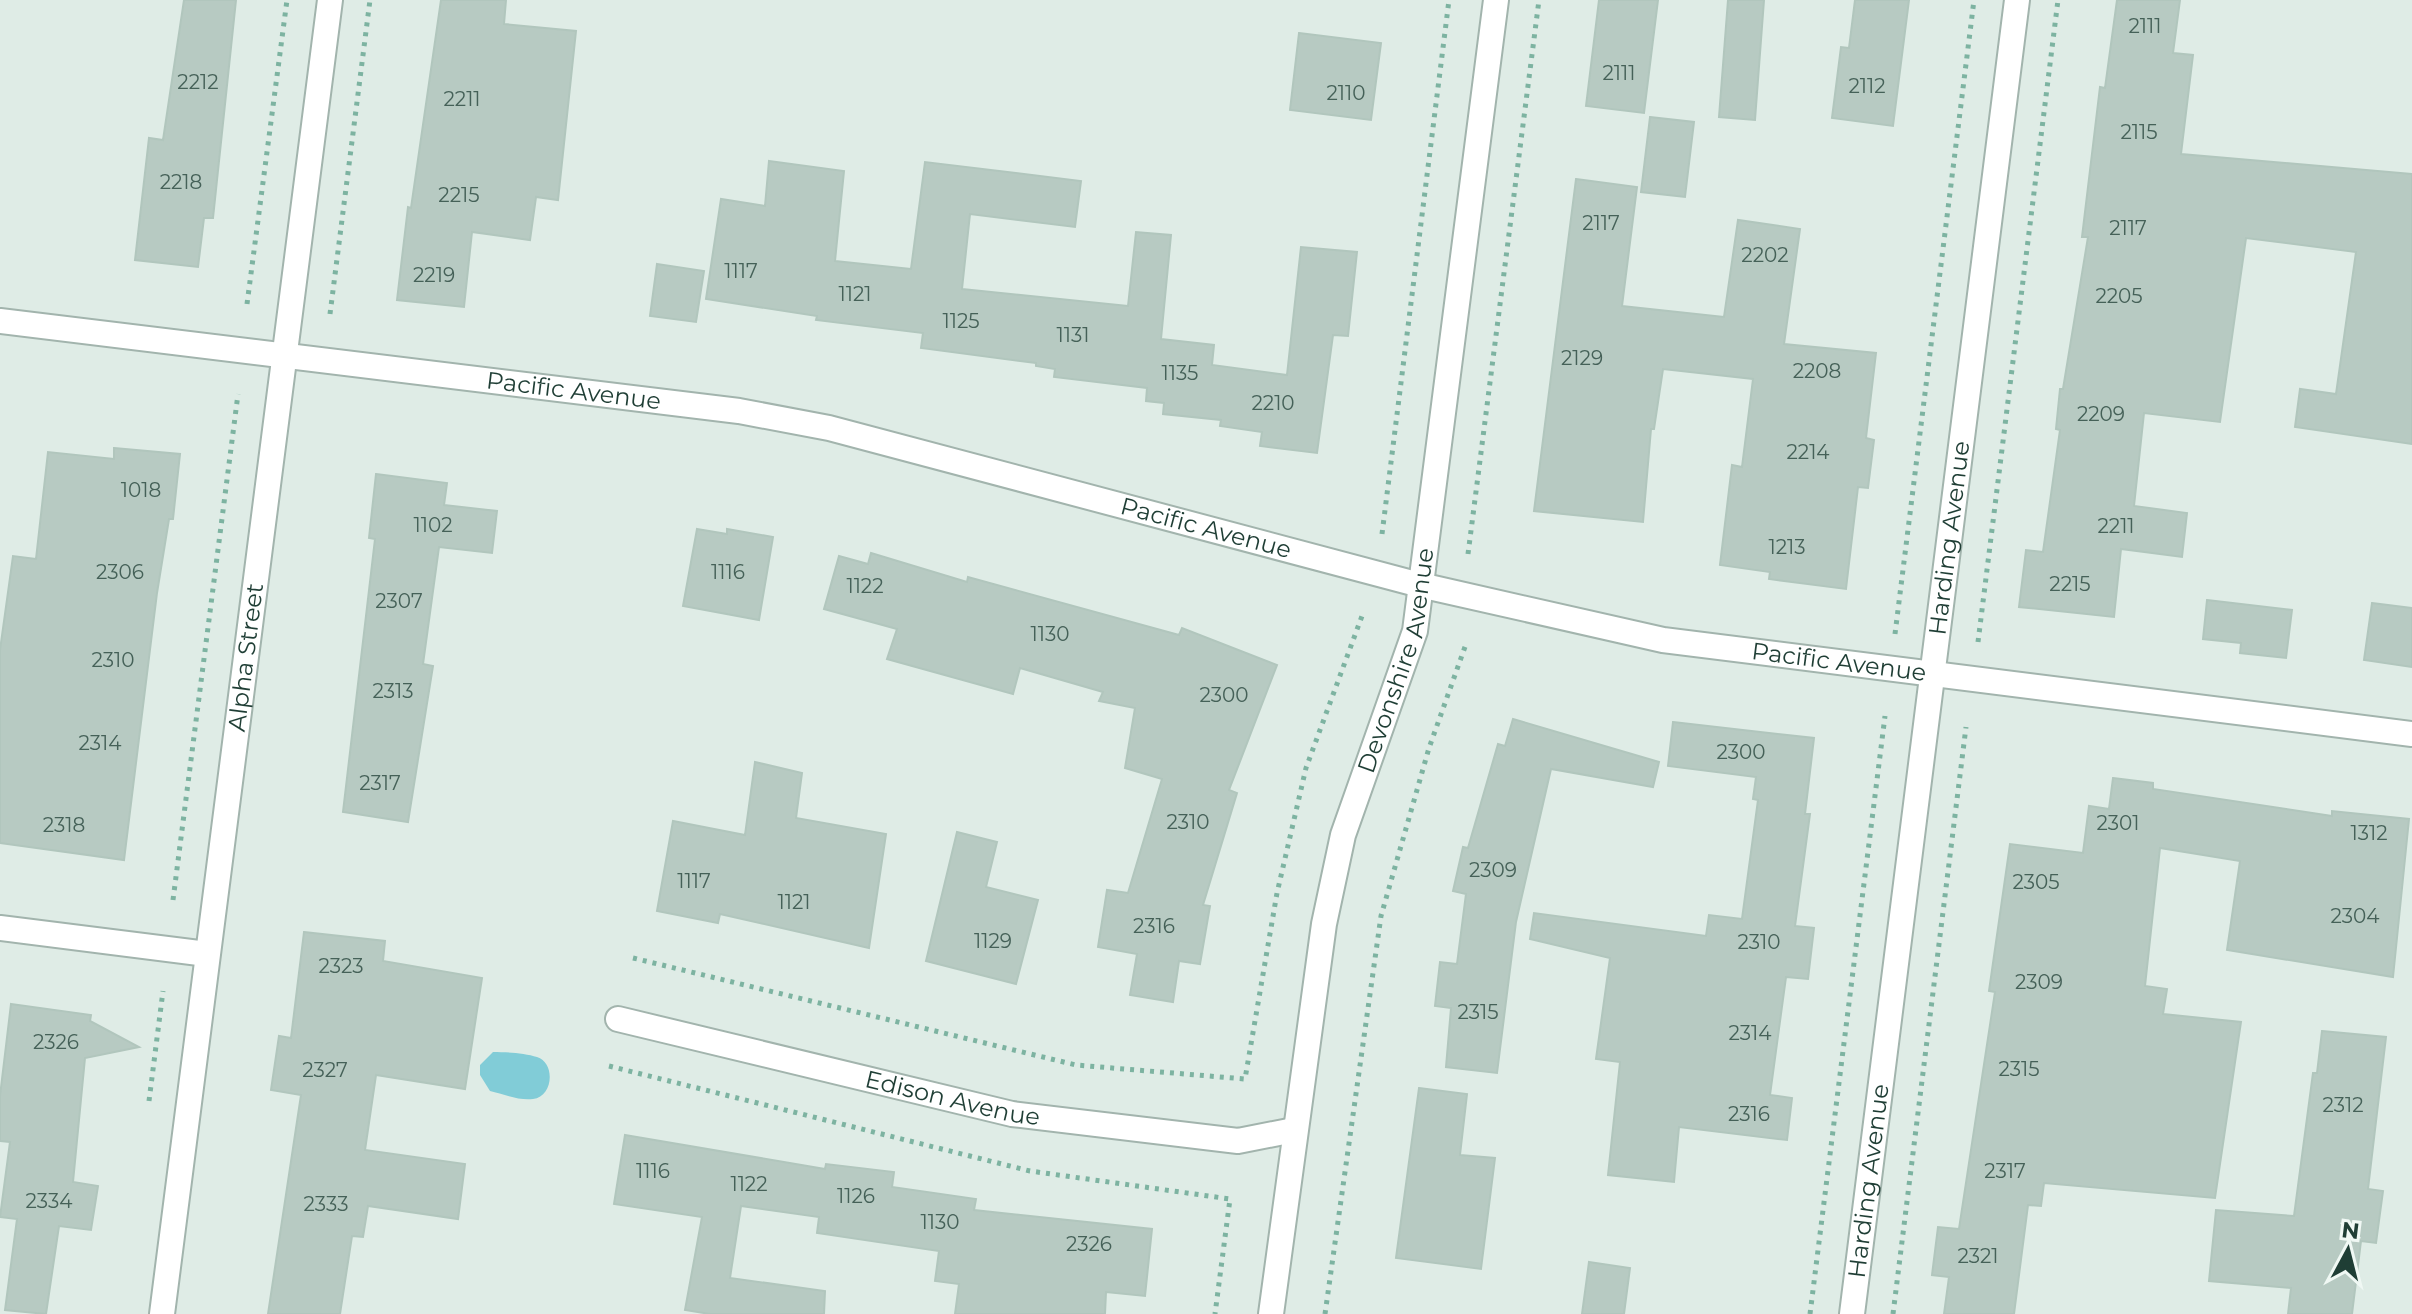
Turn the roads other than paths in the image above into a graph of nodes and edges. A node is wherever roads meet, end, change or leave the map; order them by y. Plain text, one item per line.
1 (330, 0) edge
2 (1496, 0) edge
3 (2017, 0) edge
4 (0, 321) edge
5 (285, 354) junction
6 (1420, 585) junction
7 (1932, 676) junction
8 (2412, 734) edge
9 (0, 928) edge
10 (207, 954) junction
11 (618, 1019) dead end
12 (1294, 1130) junction
13 (162, 1314) edge
14 (1271, 1314) edge
15 (1852, 1314) edge

1 - 5 street, Alpha Street
2 - 6 street, Devonshire Avenue
3 - 7 street, Harding Avenue
4 - 5 street, Pacific Avenue
5 - 6 street, Pacific Avenue
5 - 10 street, Alpha Street
6 - 7 street, Pacific Avenue
6 - 12 street, Devonshire Avenue
7 - 8 street, Pacific Avenue
7 - 15 street, Harding Avenue
9 - 10 street
10 - 13 street, Alpha Street
11 - 12 street, Edison Avenue
12 - 14 street, Devonshire Avenue

